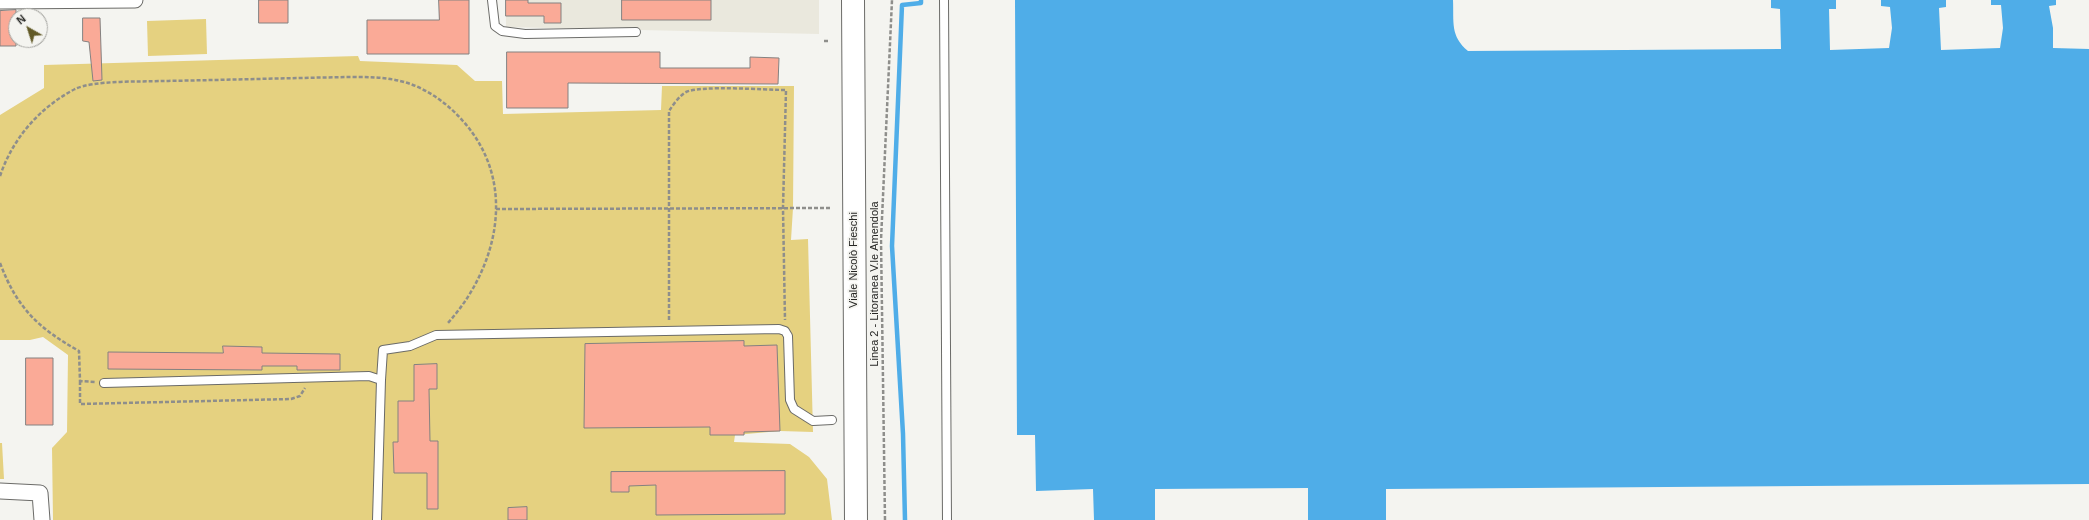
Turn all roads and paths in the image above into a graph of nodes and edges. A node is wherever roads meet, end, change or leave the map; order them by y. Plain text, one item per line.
1 (135, 0) edge
2 (492, 0) edge
3 (853, 0) edge
4 (892, 0) edge
5 (944, 0) edge
6 (0, 1) edge
7 (636, 32) dead end
8 (824, 41) dead end
9 (830, 41) dead end
10 (0, 176) edge
11 (783, 208) junction
12 (830, 208) dead end
13 (496, 209) junction
14 (670, 209) junction
15 (0, 263) edge
16 (669, 330) junction
17 (785, 331) junction
18 (436, 335) junction
19 (312, 378) junction
20 (381, 380) junction
21 (80, 381) junction
22 (91, 382) dead end
23 (104, 382) dead end
24 (832, 420) dead end
25 (0, 491) edge
26 (42, 520) edge
27 (377, 520) edge
28 (856, 520) edge
29 (886, 520) edge
30 (947, 520) edge

1 - 6 street
2 - 7 lane
3 - 28 main road, Viale Nicolò Fieschi
4 - 29 path, Linea 2 - Litoranea V.le Amendola
5 - 30 lane
8 - 9 path
10 - 13 path
11 - 12 path
11 - 14 path
11 - 14 path
11 - 17 path
13 - 14 path
13 - 18 path
14 - 16 path
15 - 21 path
16 - 17 lane
16 - 18 lane
17 - 24 lane
18 - 20 lane
19 - 20 lane
19 - 21 path
19 - 23 lane
20 - 27 lane
21 - 22 path
25 - 26 street

